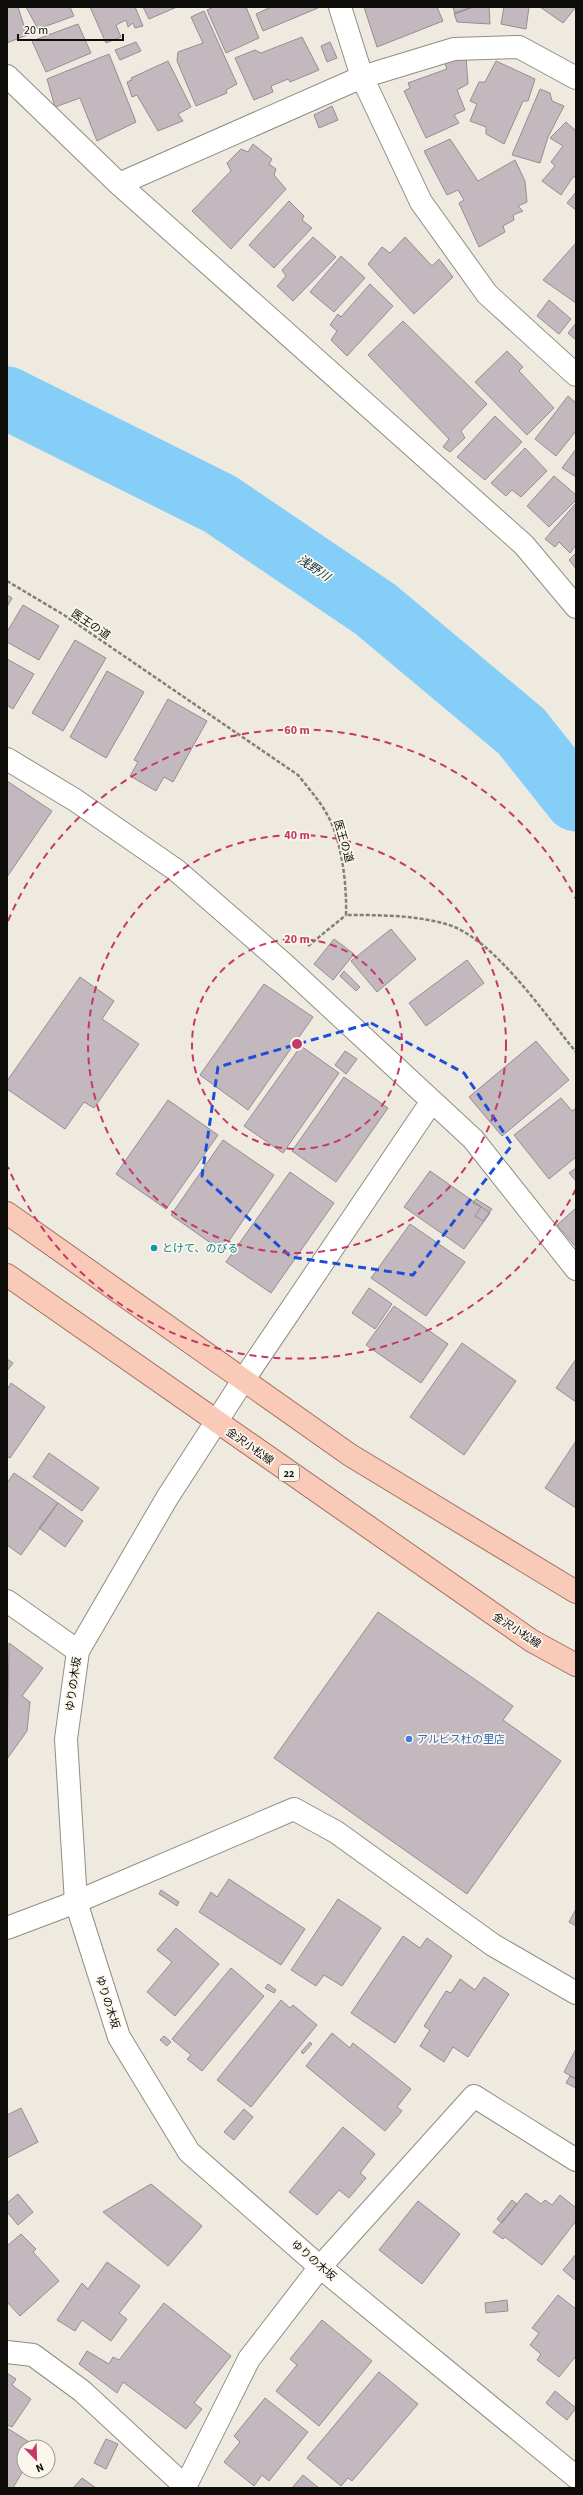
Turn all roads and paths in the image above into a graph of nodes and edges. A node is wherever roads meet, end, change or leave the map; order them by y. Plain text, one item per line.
1 (340, 7) edge
2 (7, 76) edge
3 (362, 77) junction
4 (576, 78) edge
5 (119, 184) junction
6 (576, 375) edge
7 (7, 581) edge
8 (576, 607) edge
9 (7, 760) edge
10 (346, 915) junction
11 (284, 964) junction
12 (576, 1052) edge
13 (432, 1101) junction
14 (7, 1213) edge
15 (576, 1269) edge
16 (7, 1275) edge
17 (244, 1379) junction
18 (216, 1422) junction
19 (576, 1592) edge
20 (7, 1601) edge
21 (78, 1651) junction
22 (576, 1665) edge
23 (76, 1902) junction
24 (7, 1928) edge
25 (576, 1992) edge
26 (576, 2160) edge
27 (320, 2267) junction
28 (7, 2352) edge
29 (576, 2477) edge
30 (187, 2487) edge

1 - 3 street
2 - 5 street
3 - 4 street
3 - 5 street
3 - 6 street
5 - 8 street
7 - 10 path, 医王の道
9 - 11 street
10 - 11 path
10 - 12 path
11 - 13 street
13 - 15 street
13 - 17 street, ゆりの木坂
14 - 17 main road
16 - 18 main road, 金沢小松線 / 22
17 - 18 street, ゆりの木坂
17 - 19 main road
18 - 21 street, ゆりの木坂
18 - 22 main road, 金沢小松線 / 22
20 - 21 street
21 - 23 street, ゆりの木坂
23 - 24 street
23 - 25 street
23 - 27 street, ゆりの木坂
26 - 27 street
27 - 29 street, ゆりの木坂
27 - 30 street
28 - 30 street

